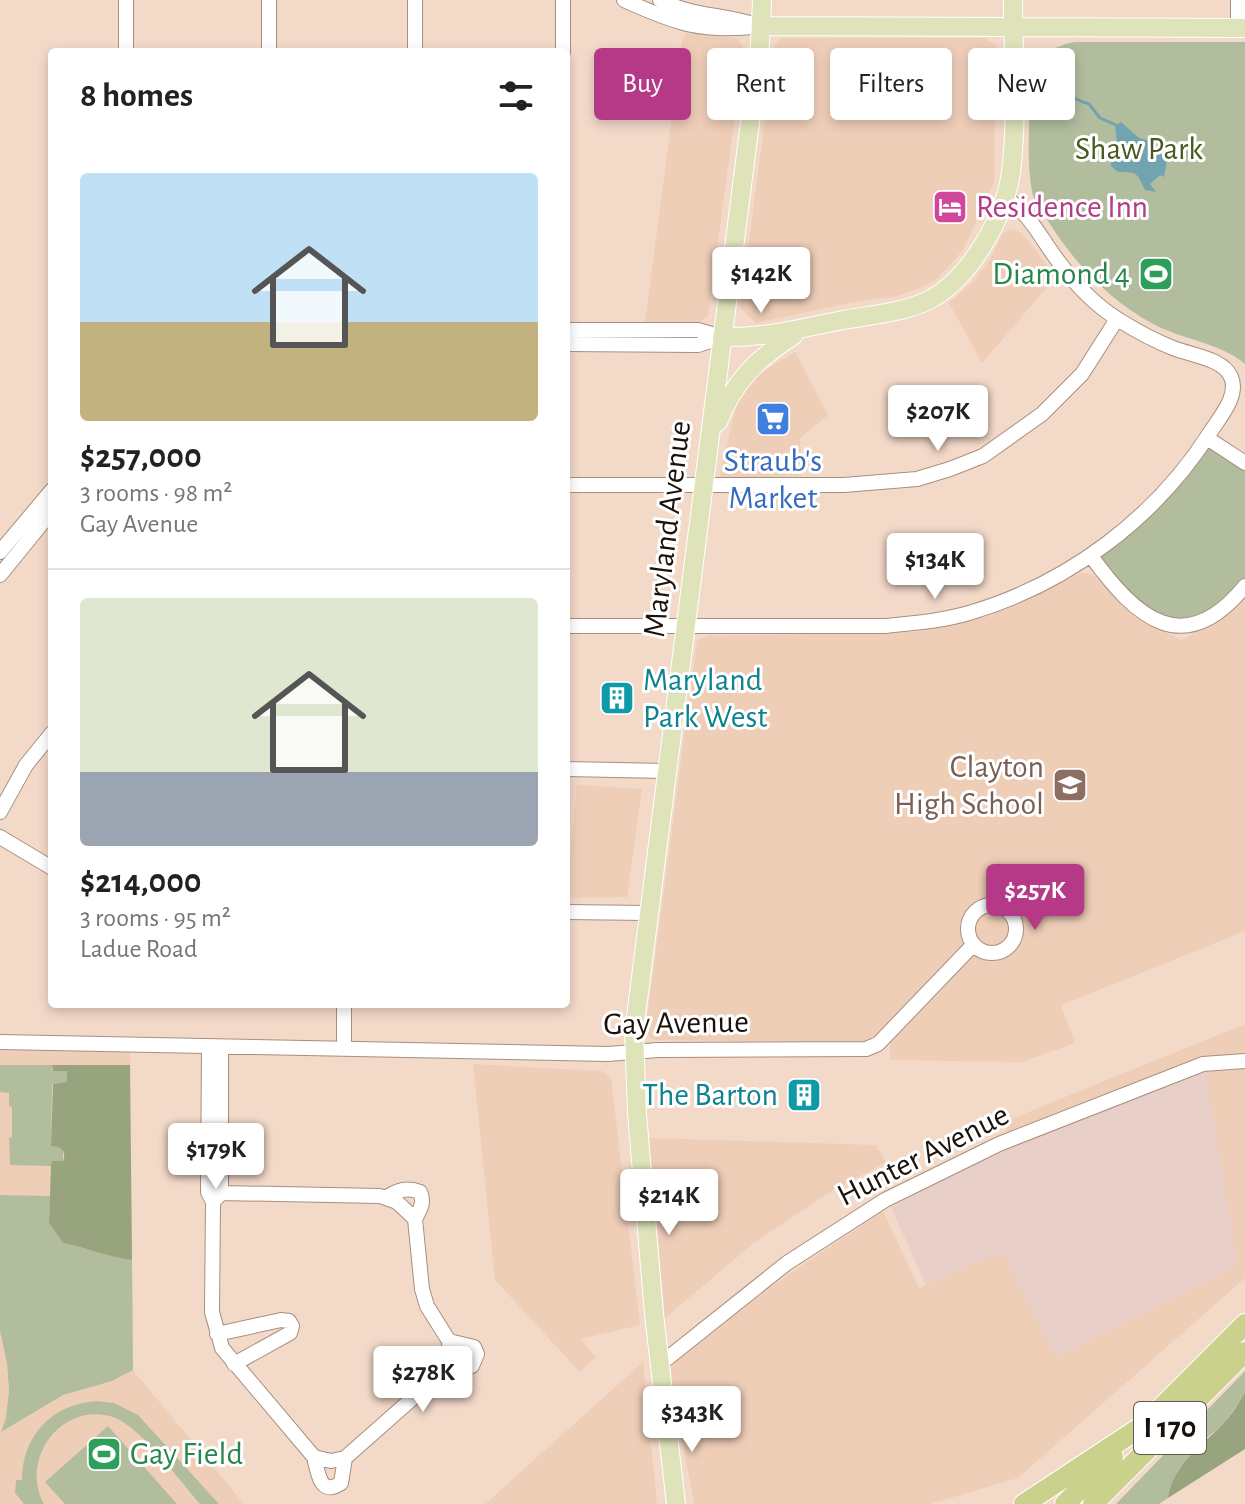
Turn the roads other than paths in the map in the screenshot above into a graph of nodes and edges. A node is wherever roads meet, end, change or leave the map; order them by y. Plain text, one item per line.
1 (126, 0) edge
2 (269, 0) edge
3 (415, 0) edge
4 (563, 0) edge
5 (624, 0) edge
6 (660, 0) edge
7 (762, 0) edge
8 (1013, 0) edge
9 (1238, 0) edge
10 (761, 26) junction
11 (1013, 27) junction
12 (1242, 28) edge
13 (126, 48) edge
14 (269, 48) edge
15 (415, 48) edge
16 (563, 48) edge
17 (1004, 197) junction
18 (1117, 319) junction
19 (804, 328) junction
20 (570, 330) edge
21 (722, 337) junction
22 (570, 344) edge
23 (1207, 438) junction
24 (709, 443) junction
25 (1245, 463) edge
26 (570, 485) edge
27 (704, 485) junction
28 (48, 495) edge
29 (48, 516) edge
30 (0, 532) edge
31 (16, 532) junction
32 (35, 532) junction
33 (0, 552) edge
34 (1091, 556) junction
35 (0, 575) edge
36 (1245, 586) edge
37 (570, 626) edge
38 (684, 628) junction
39 (48, 738) edge
40 (570, 769) edge
41 (666, 771) junction
42 (0, 812) edge
43 (0, 837) edge
44 (48, 866) edge
45 (570, 912) edge
46 (648, 913) junction
47 (973, 945) dead end
48 (344, 1008) edge
49 (0, 1042) edge
50 (215, 1047) junction
51 (344, 1049) junction
52 (634, 1059) junction
53 (1245, 1061) edge
54 (387, 1197) junction
55 (217, 1198) junction
56 (415, 1219) junction
57 (1245, 1324) edge
58 (217, 1334) junction
59 (449, 1341) junction
60 (1245, 1352) edge
61 (234, 1364) junction
62 (659, 1365) junction
63 (448, 1367) junction
64 (1144, 1425) junction
65 (314, 1457) junction
66 (345, 1458) junction
67 (676, 1504) edge
68 (1024, 1504) edge
69 (1065, 1504) edge
70 (1093, 1504) edge

1 - 13 street
2 - 14 street
3 - 15 street
4 - 16 street
5 - 10 street
6 - 10 street
7 - 10 main road, Maryland Avenue
8 - 11 main road
9 - 12 street
10 - 11 main road
10 - 21 main road, Maryland Avenue
11 - 12 main road
11 - 17 main road
17 - 18 street
17 - 19 main road
18 - 23 street
18 - 27 street
19 - 21 main road
19 - 24 main road
20 - 21 street
21 - 22 street
21 - 24 main road, Maryland Avenue
23 - 25 street
23 - 34 street
24 - 27 main road, Maryland Avenue
26 - 27 street
27 - 38 main road, Maryland Avenue
28 - 31 street
29 - 32 street
30 - 31 street
31 - 32 street
31 - 33 street
32 - 35 street
34 - 36 street
34 - 38 street
37 - 38 street
38 - 41 main road, Maryland Avenue
39 - 42 street
40 - 41 street
41 - 46 main road, Maryland Avenue
43 - 44 street
45 - 46 street
46 - 52 main road, Maryland Avenue
47 - 52 street, Gay Avenue
48 - 51 street
49 - 50 street, Gay Avenue
50 - 51 street, Gay Avenue
50 - 55 street
51 - 52 street, Gay Avenue
52 - 62 main road, Maryland Avenue
53 - 62 street, Hunter Avenue
54 - 55 street
54 - 56 street
54 - 56 street
55 - 58 street
56 - 59 street
57 - 64 highway, I 170
58 - 61 street
58 - 61 street
59 - 63 street
59 - 63 street
60 - 70 highway, I 170
61 - 65 street
62 - 67 main road, Maryland Avenue
63 - 66 street
64 - 68 highway
64 - 69 highway, I 170
65 - 66 street
65 - 66 street

